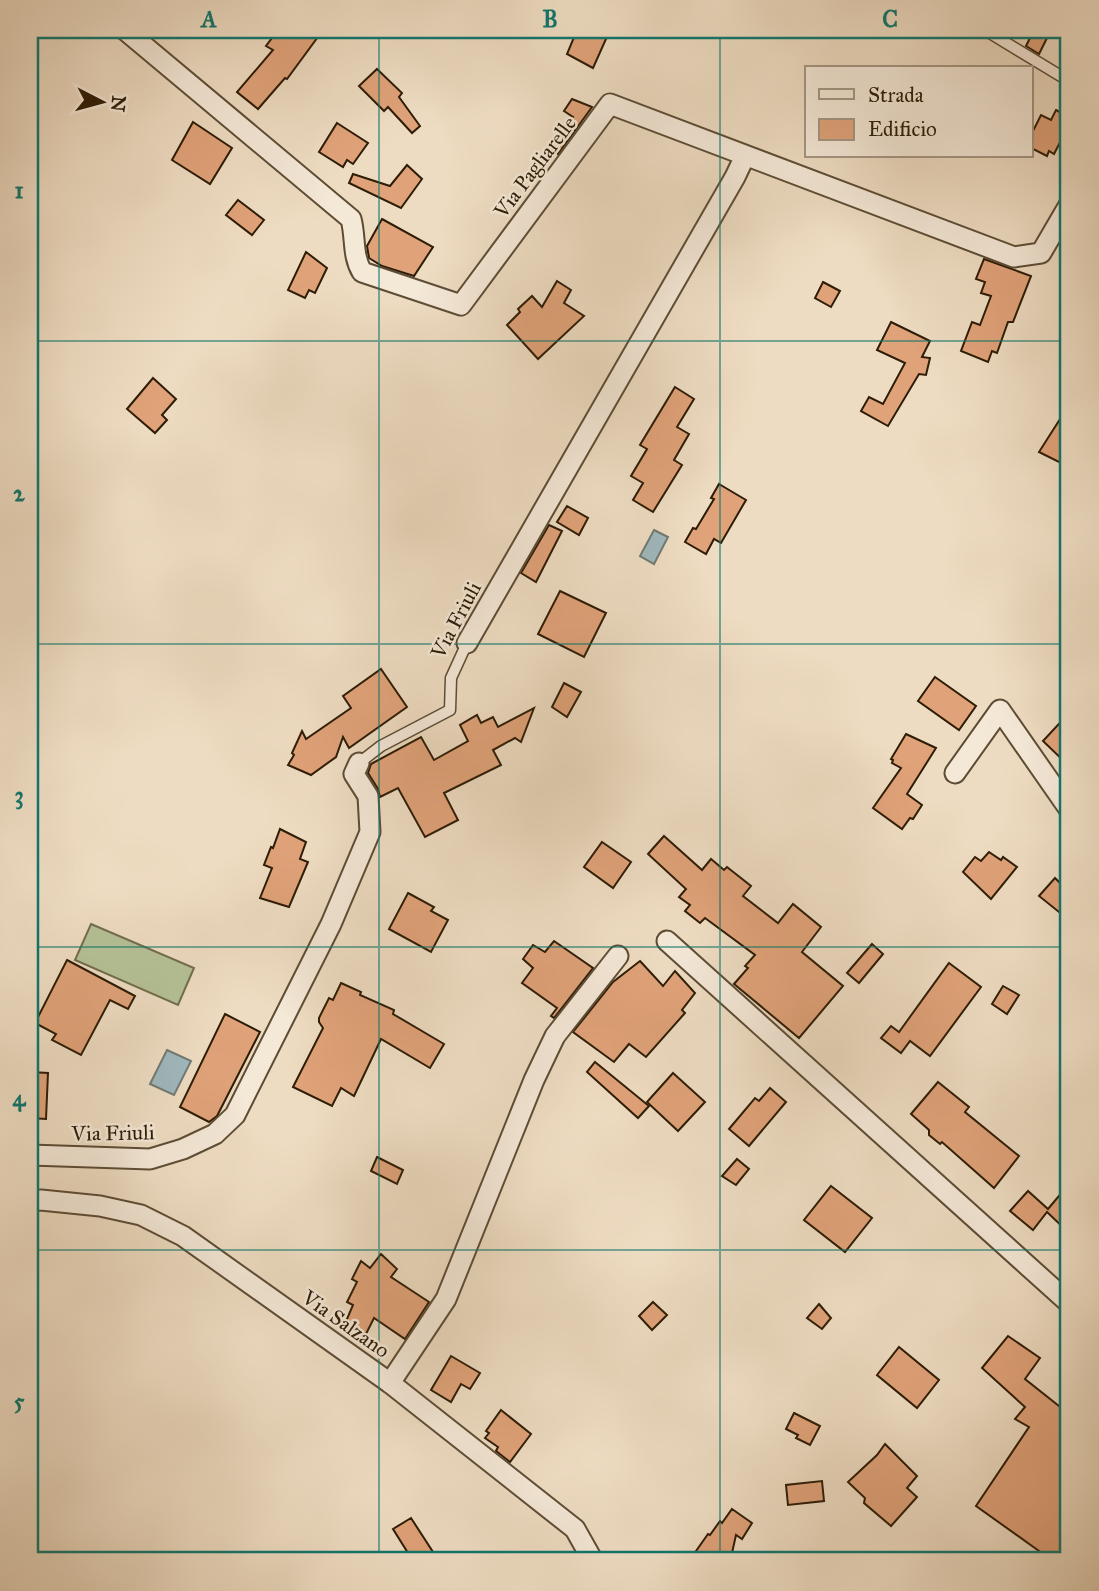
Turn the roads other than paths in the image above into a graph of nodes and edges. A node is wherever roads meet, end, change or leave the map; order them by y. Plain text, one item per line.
1 (125, 30) edge
2 (985, 30) edge
3 (1069, 80) edge
4 (745, 156) junction
5 (1069, 205) edge
6 (467, 643) joint
7 (359, 763) joint
8 (955, 773) dead end
9 (1069, 809) edge
10 (667, 941) dead end
11 (618, 956) dead end
12 (30, 1155) edge
13 (30, 1201) edge
14 (1069, 1303) edge
15 (390, 1383) junction
16 (593, 1561) edge

1 - 4 street, Via Pagliarelle
2 - 3 lane
4 - 5 street, Via Pagliarelle
4 - 6 street, Via Friuli
6 - 7 lane, Via Friuli
7 - 12 street, Via Friuli
8 - 9 street
10 - 14 street
11 - 15 street
13 - 15 street, Via Salzano
15 - 16 street, Via Salzano

